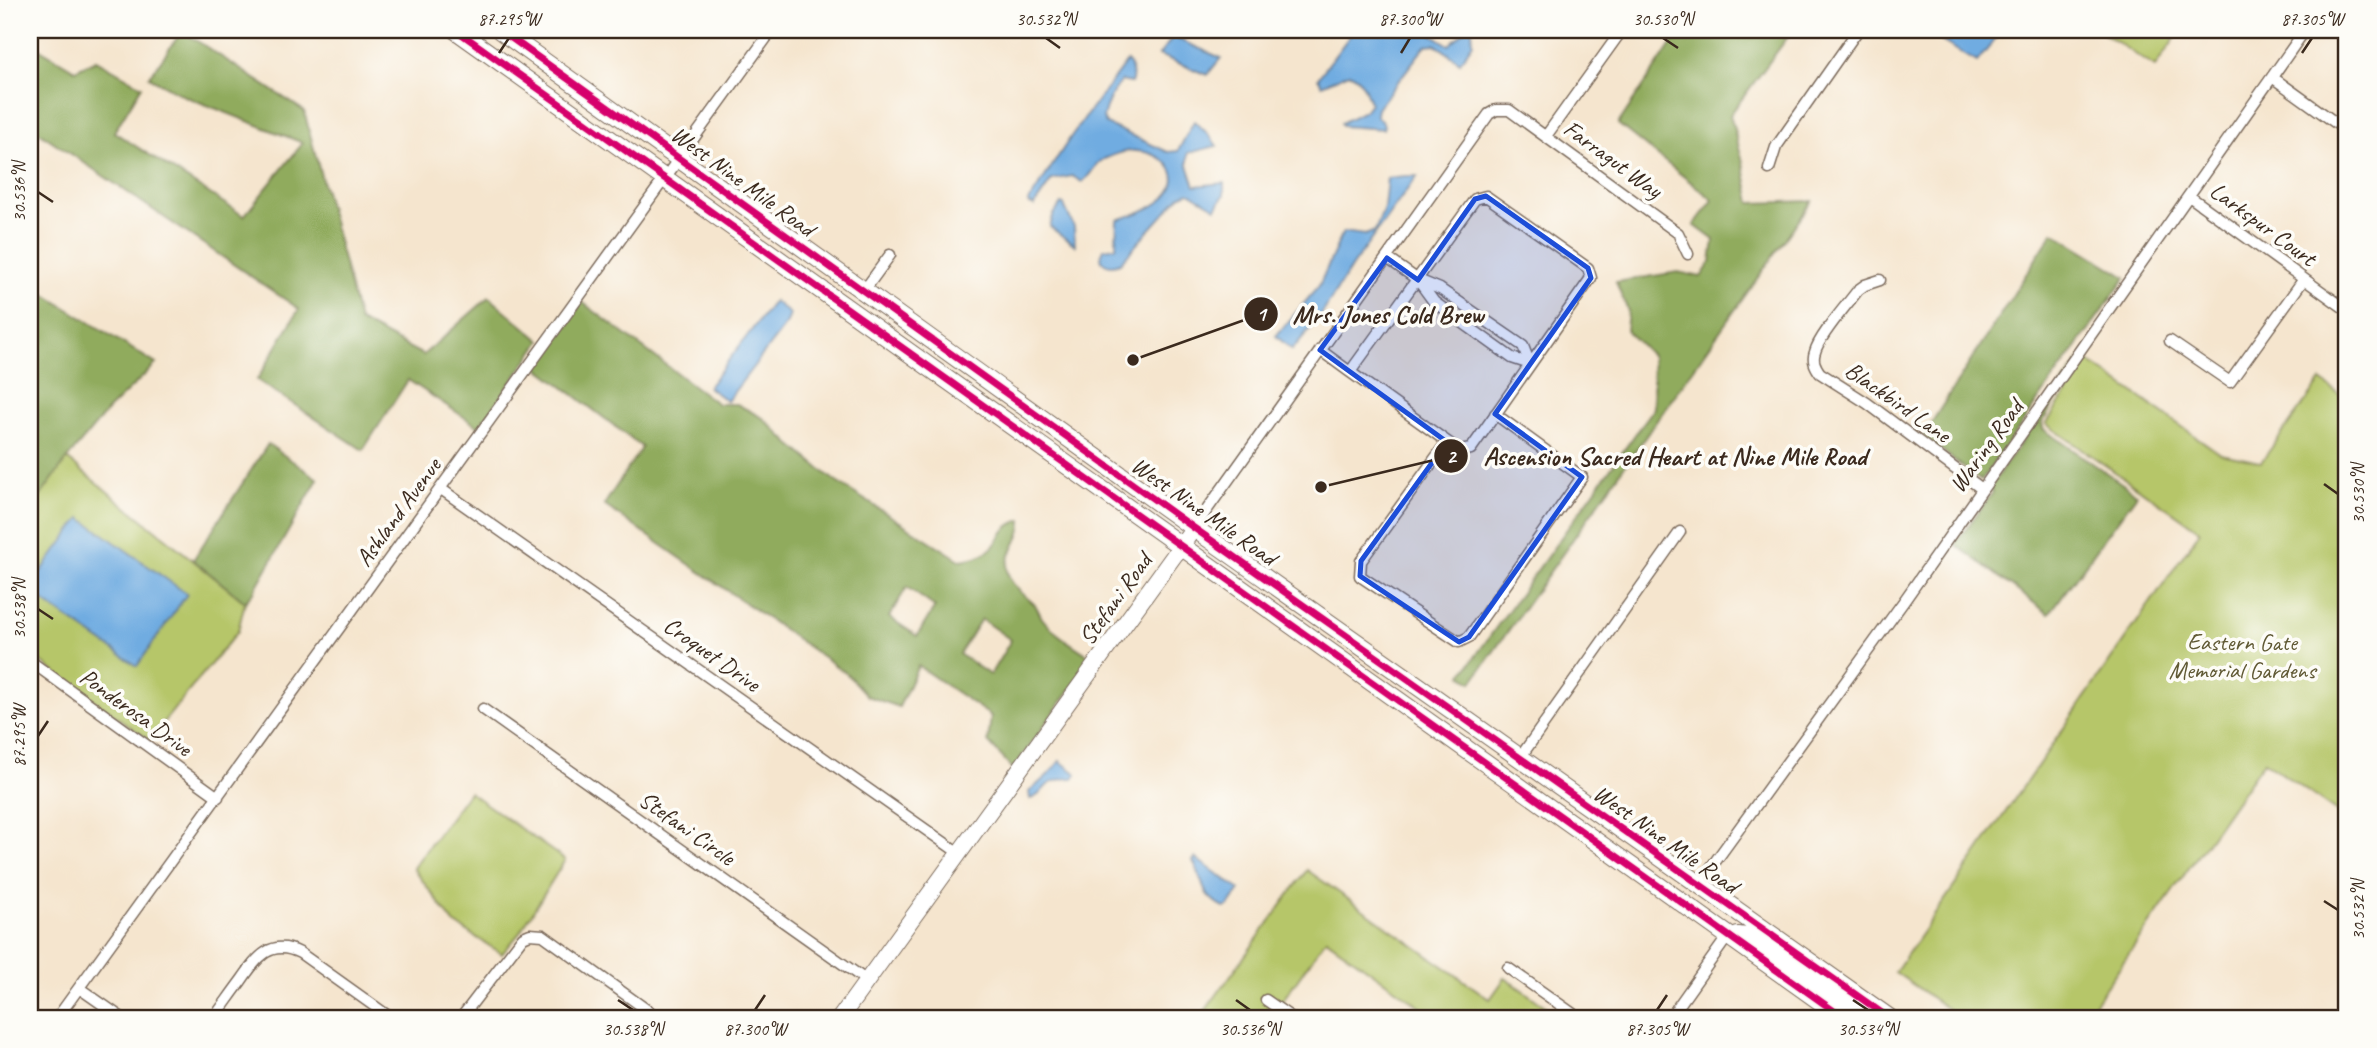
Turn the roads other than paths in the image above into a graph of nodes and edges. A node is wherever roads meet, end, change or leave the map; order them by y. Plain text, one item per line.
1 (456, 30) edge
2 (500, 30) edge
3 (772, 30) edge
4 (1622, 30) edge
5 (1858, 30) edge
6 (2305, 30) edge
7 (474, 43) junction
8 (2272, 77) junction
9 (1503, 109) joint
10 (2347, 131) edge
11 (1546, 136) junction
12 (679, 159) junction
13 (1769, 169) dead end
14 (664, 179) junction
15 (2189, 196) junction
16 (1688, 254) dead end
17 (890, 255) dead end
18 (1387, 258) junction
19 (2304, 279) junction
20 (1418, 280) junction
21 (1880, 280) dead end
22 (863, 292) junction
23 (2347, 310) edge
24 (2170, 341) dead end
25 (1320, 350) junction
26 (1530, 364) junction
27 (1350, 372) junction
28 (1495, 414) junction
29 (996, 415) junction
30 (1447, 442) junction
31 (441, 489) junction
32 (1982, 489) junction
33 (1194, 528) junction
34 (1680, 532) dead end
35 (1180, 547) junction
36 (1375, 657) junction
37 (30, 661) edge
38 (483, 709) dead end
39 (1519, 759) junction
40 (1522, 789) junction
41 (218, 797) junction
42 (959, 853) junction
43 (1699, 884) junction
44 (1728, 936) junction
45 (1508, 968) dead end
46 (867, 981) junction
47 (79, 988) junction
48 (1266, 1000) dead end
49 (57, 1018) edge
50 (122, 1018) edge
51 (214, 1018) edge
52 (391, 1018) edge
53 (461, 1018) edge
54 (658, 1018) edge
55 (840, 1018) edge
56 (1292, 1018) edge
57 (1579, 1018) edge
58 (1670, 1018) edge
59 (1844, 1018) edge
60 (1866, 1018) edge
61 (1889, 1018) edge

1 - 7 main road, West Nine Mile Road
2 - 12 main road, West Nine Mile Road
3 - 12 street, Ashland Avenue
4 - 11 street
5 - 13 street
6 - 8 street, Waring Road
7 - 12 main road
7 - 14 main road, West Nine Mile Road
8 - 10 street
8 - 15 street, Waring Road
9 - 11 street, Farragut Way
9 - 18 street, Stefani Road
11 - 16 street, Farragut Way
12 - 14 street, Ashland Avenue
12 - 22 main road, West Nine Mile Road
14 - 22 main road
14 - 29 main road, West Nine Mile Road
14 - 31 street, Ashland Avenue
15 - 19 street, Larkspur Court
15 - 32 street, Waring Road
17 - 22 street
18 - 20 street
18 - 25 street, Stefani Road
19 - 23 street, Larkspur Court
19 - 24 street
20 - 26 street
20 - 26 street
20 - 27 street
21 - 32 street, Blackbird Lane
22 - 33 main road, West Nine Mile Road
25 - 27 street
25 - 33 street, Stefani Road
26 - 28 street
27 - 30 street
28 - 30 street
28 - 30 street
29 - 33 main road
29 - 35 main road, West Nine Mile Road
31 - 41 street, Ashland Avenue
31 - 42 street, Croquet Drive
32 - 43 street, Waring Road
33 - 35 street, Stefani Road
33 - 36 main road, West Nine Mile Road
34 - 39 street
35 - 36 main road
35 - 40 main road, West Nine Mile Road
35 - 42 street, Stefani Road
36 - 39 main road, West Nine Mile Road
37 - 41 street, Ponderosa Drive
38 - 46 street, Stefani Circle
39 - 43 main road, West Nine Mile Road
40 - 43 main road
40 - 44 main road, West Nine Mile Road
41 - 47 street, Ashland Avenue
42 - 46 street, Stefani Road
43 - 61 main road, West Nine Mile Road
44 - 58 street
44 - 59 main road, West Nine Mile Road
44 - 60 main road
45 - 57 street
46 - 55 street, Stefani Road
47 - 49 street, Ashland Avenue
47 - 50 street
48 - 56 street
51 - 52 street
53 - 54 street

